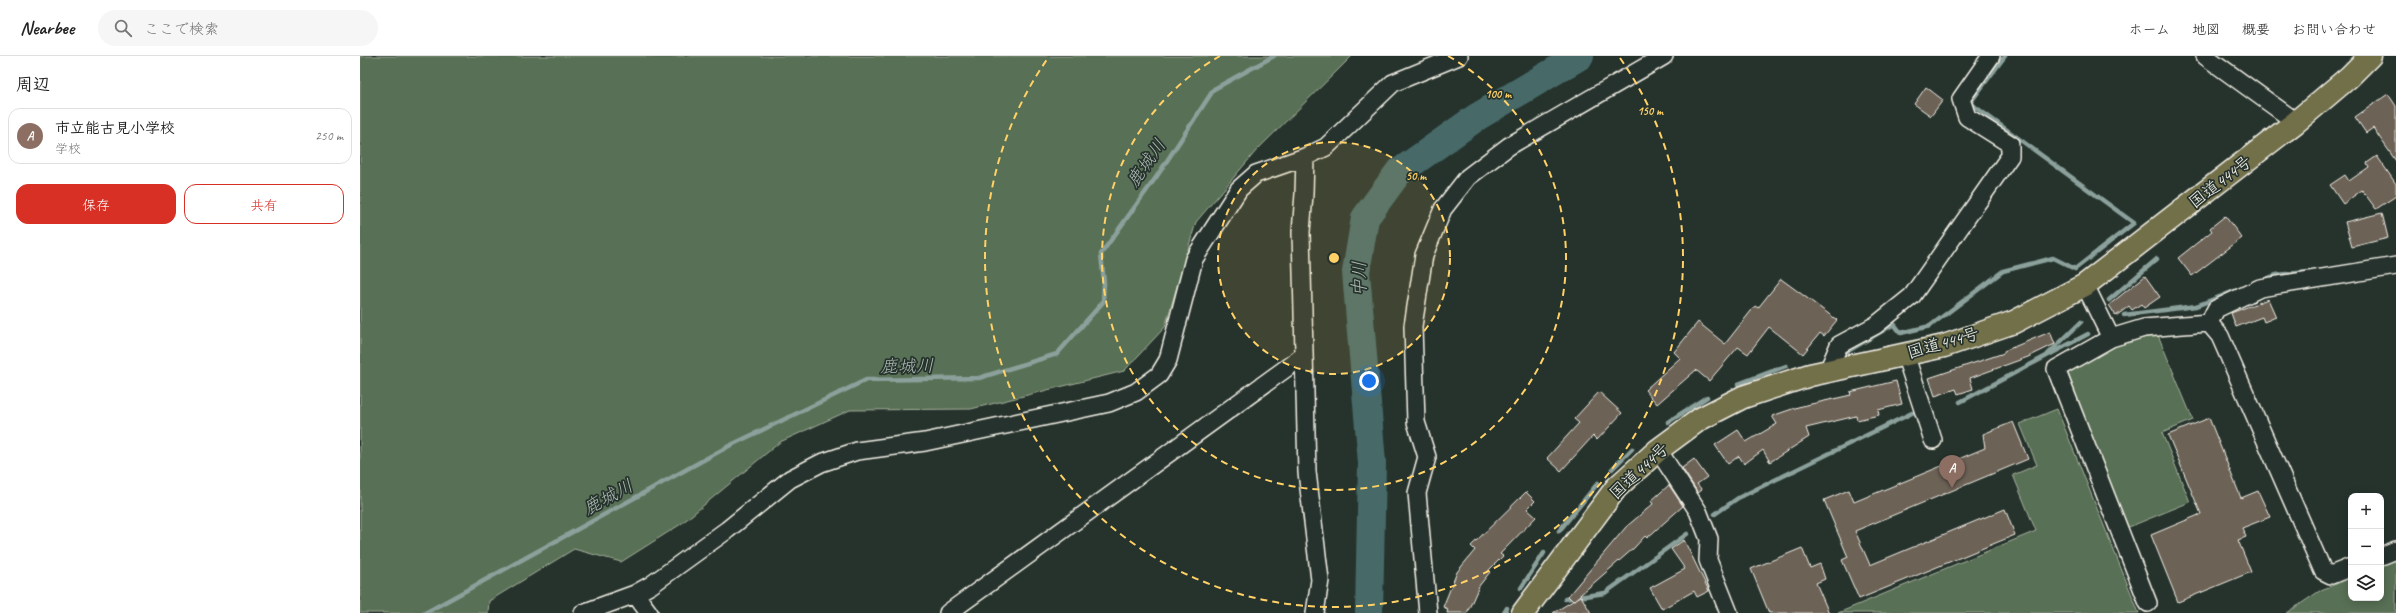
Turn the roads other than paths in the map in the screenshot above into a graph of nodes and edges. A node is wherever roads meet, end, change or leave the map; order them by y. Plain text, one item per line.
1 (1459, 56) edge
2 (1664, 56) edge
3 (1991, 56) edge
4 (2205, 56) edge
5 (2370, 56) edge
6 (2296, 122) junction
7 (1305, 157) junction
8 (2396, 266) edge
9 (2085, 284) junction
10 (2209, 323) junction
11 (2111, 338) junction
12 (1905, 354) junction
13 (1303, 356) junction
14 (1828, 371) junction
15 (1933, 440) dead end
16 (1658, 450) junction
17 (2396, 550) edge
18 (2384, 555) edge
19 (2348, 568) edge
20 (635, 594) junction
21 (2148, 603) dead end
22 (584, 613) edge
23 (649, 613) edge
24 (948, 613) edge
25 (1315, 613) edge
26 (1428, 613) edge
27 (1523, 613) edge
28 (1728, 613) edge

1 - 7 street
2 - 26 street
3 - 14 street
4 - 6 street
5 - 6 highway, 国道444号
6 - 9 highway, 国道444号
7 - 13 street
7 - 20 street
8 - 10 street
9 - 11 street
9 - 12 highway, 国道444号
10 - 11 street
10 - 19 street
11 - 21 street
12 - 14 highway, 国道444号
12 - 15 street
13 - 24 street
13 - 25 street
14 - 16 highway, 国道444号
16 - 27 highway, 国道444号
16 - 28 street
17 - 18 street
20 - 22 street
20 - 23 street

